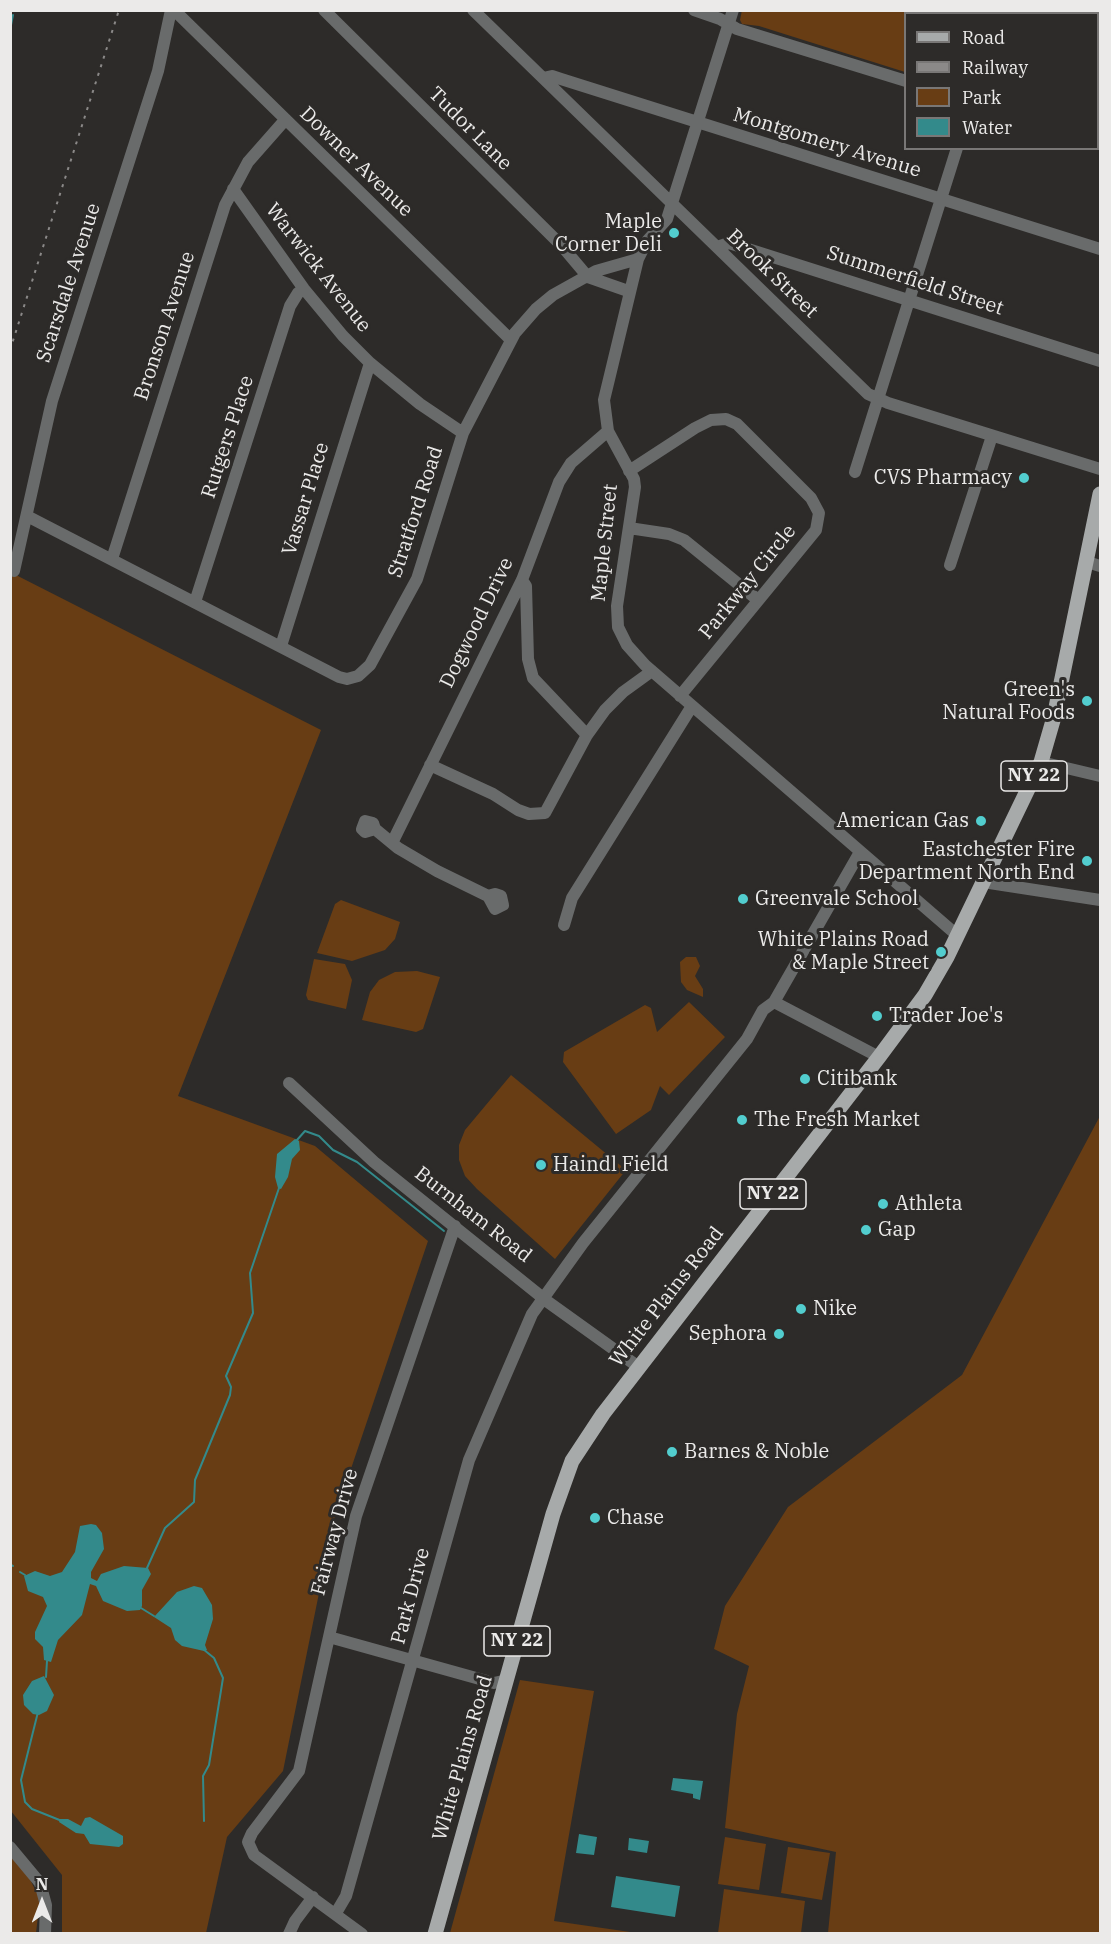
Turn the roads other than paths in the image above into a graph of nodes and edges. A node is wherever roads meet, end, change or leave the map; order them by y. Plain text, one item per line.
1 (172, 10) edge
2 (324, 10) edge
3 (474, 10) edge
4 (694, 10) edge
5 (733, 10) edge
6 (729, 23) junction
7 (543, 78) junction
8 (904, 80) edge
9 (285, 120) junction
10 (697, 123) junction
11 (956, 150) edge
12 (233, 189) junction
13 (941, 200) junction
14 (671, 203) junction
15 (717, 247) junction
16 (1101, 249) edge
17 (638, 259) junction
18 (588, 277) junction
19 (304, 289) junction
20 (628, 291) junction
21 (910, 300) junction
22 (510, 340) junction
23 (1101, 360) edge
24 (369, 363) junction
25 (878, 399) junction
26 (608, 431) junction
27 (463, 433) junction
28 (992, 436) junction
29 (1101, 469) edge
30 (629, 471) junction
31 (855, 472) dead end
32 (1101, 494) edge
33 (27, 516) junction
34 (629, 528) junction
35 (112, 559) junction
36 (1094, 564) edge
37 (950, 565) dead end
38 (14, 571) dead end
39 (522, 580) junction
40 (758, 600) junction
41 (195, 602) junction
42 (280, 646) junction
43 (652, 671) junction
44 (681, 696) junction
45 (692, 706) junction
46 (587, 735) junction
47 (1041, 762) junction
48 (430, 765) junction
49 (1101, 776) edge
50 (375, 829) dead end
51 (392, 843) junction
52 (860, 852) junction
53 (983, 882) junction
54 (488, 896) dead end
55 (1101, 900) edge
56 (564, 925) dead end
57 (958, 936) junction
58 (774, 1002) junction
59 (879, 1057) junction
60 (289, 1083) dead end
61 (454, 1226) junction
62 (543, 1296) junction
63 (640, 1368) junction
64 (329, 1637) junction
65 (414, 1661) junction
66 (507, 1680) junction
67 (10, 1847) edge
68 (313, 1897) junction
69 (336, 1913) junction
70 (45, 1934) edge
71 (290, 1934) edge
72 (362, 1934) edge
73 (435, 1934) edge

1 - 9 street, Downer Avenue
1 - 33 street, Scarsdale Avenue
2 - 18 street, Tudor Lane
3 - 7 street, Brook Street
4 - 6 street
5 - 6 street, Maple Street
6 - 8 street
6 - 10 street, Maple Street
7 - 10 street, Montgomery Avenue
7 - 14 street, Brook Street
9 - 12 street, Bronson Avenue
9 - 22 street, Downer Avenue
10 - 13 street, Montgomery Avenue
10 - 14 street, Maple Street
11 - 13 street
12 - 19 street, Warwick Avenue
12 - 35 street, Bronson Avenue
13 - 16 street, Montgomery Avenue
13 - 21 street
14 - 15 street, Brook Street
14 - 17 street, Maple Street
15 - 21 street, Summerfield Street
15 - 25 street, Brook Street
17 - 18 street, Stratford Road
17 - 20 street, Maple Street
18 - 20 street
18 - 22 street, Stratford Road
19 - 24 street, Warwick Avenue
19 - 41 street, Rutgers Place
20 - 26 street, Maple Street
21 - 23 street, Summerfield Street
21 - 25 street
22 - 27 street, Stratford Road
24 - 27 street, Warwick Avenue
24 - 42 street, Vassar Place
25 - 28 street, Brook Street
25 - 31 street
26 - 30 street, Maple Street
26 - 39 street, Dogwood Drive
27 - 42 street, Stratford Road
28 - 29 street, Brook Street
28 - 37 street
30 - 34 street, Maple Street
30 - 40 street, Parkway Circle
32 - 36 main road, White Plains Road / NY 22
33 - 35 street, Stratford Road
33 - 38 street, Scarsdale Avenue
34 - 40 street
34 - 43 street, Maple Street
35 - 41 street, Stratford Road
36 - 47 main road, White Plains Road / NY 22
39 - 46 street
39 - 48 street, Dogwood Drive
40 - 44 street, Parkway Circle
41 - 42 street, Stratford Road
43 - 44 street, Maple Street
43 - 46 street
44 - 45 street, Maple Street
45 - 52 street, Maple Street
45 - 56 street
46 - 48 street
47 - 49 street
47 - 53 main road, White Plains Road / NY 22
48 - 51 street, Dogwood Drive
50 - 51 street
51 - 54 street
52 - 57 street, Maple Street
52 - 58 street, Park Drive
53 - 55 street
53 - 57 main road, White Plains Road / NY 22
57 - 59 main road, White Plains Road / NY 22
58 - 59 street
58 - 62 street, Park Drive
59 - 63 main road, White Plains Road / NY 22
60 - 61 street, Burnham Road
61 - 62 street, Burnham Road
61 - 64 street, Fairway Drive
62 - 63 street, Burnham Road
62 - 65 street, Park Drive
63 - 66 main road, White Plains Road / NY 22
64 - 65 street
64 - 68 street, Fairway Drive
65 - 66 street
65 - 69 street, Park Drive
66 - 73 main road, White Plains Road / NY 22
67 - 70 street
68 - 69 street
68 - 71 street
69 - 72 street

